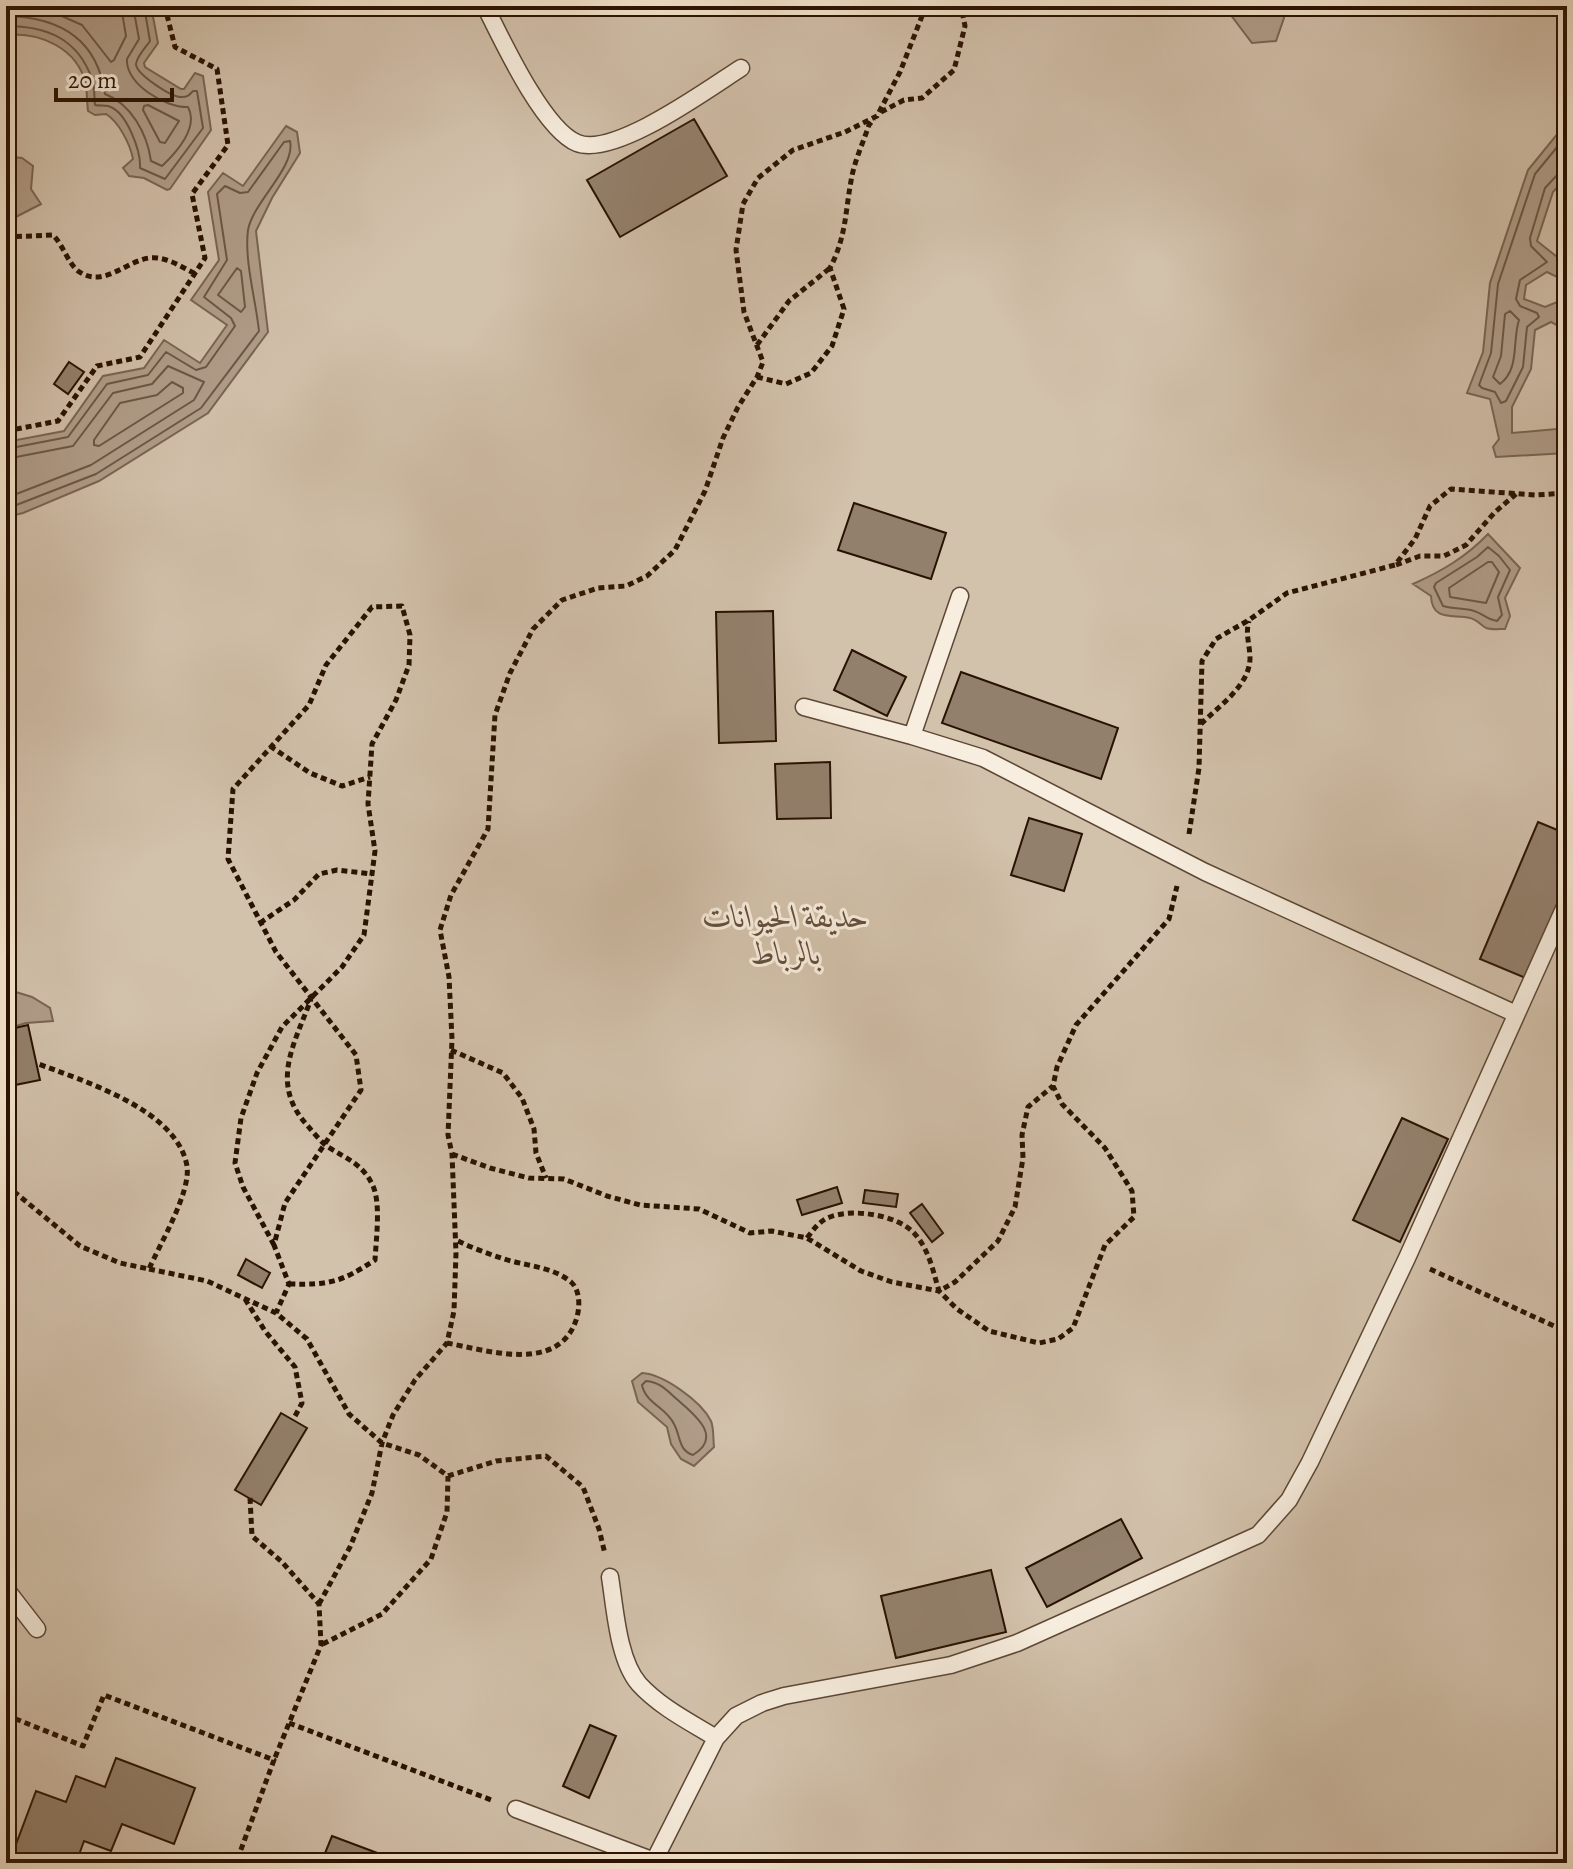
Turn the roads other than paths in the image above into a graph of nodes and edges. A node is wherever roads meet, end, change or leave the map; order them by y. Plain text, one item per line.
1 (485, 6) edge
2 (741, 68) dead end
3 (960, 596) dead end
4 (804, 707) dead end
5 (912, 736) junction
6 (1567, 902) edge
7 (1516, 1014) junction
8 (610, 1577) road end
9 (6, 1589) edge
10 (37, 1629) dead end
11 (716, 1738) junction
12 (516, 1809) road end
13 (653, 1862) edge

1 - 2 lane
3 - 5 lane
4 - 5 lane
5 - 7 lane
6 - 7 lane
7 - 11 lane
8 - 11 lane
9 - 10 lane
11 - 13 lane
12 - 13 lane

